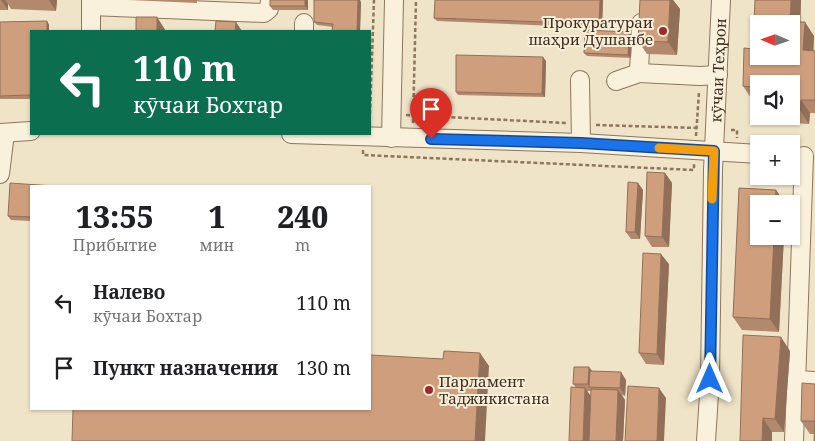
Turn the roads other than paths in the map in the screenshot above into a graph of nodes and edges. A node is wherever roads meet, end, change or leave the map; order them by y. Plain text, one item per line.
1 (270, 0) edge
2 (394, 0) edge
3 (721, 0) edge
4 (91, 3) edge
5 (641, 23) edge
6 (90, 30) edge
7 (638, 73) junction
8 (718, 75) junction
9 (580, 80) dead end
10 (616, 81) dead end
11 (30, 130) edge
12 (3, 133) edge
13 (325, 135) edge
14 (391, 138) junction
15 (581, 143) junction
16 (714, 151) junction
17 (750, 153) edge
18 (804, 156) edge
19 (0, 174) edge
20 (797, 380) junction
21 (815, 382) edge
22 (706, 441) edge
23 (794, 441) edge

1 - 4 street
2 - 14 street
3 - 8 street, кӯчаи Теҳрон
4 - 6 street
5 - 7 street
7 - 8 street
7 - 10 street
8 - 16 street, кӯчаи Теҳрон
9 - 15 street
11 - 12 street
12 - 19 street
13 - 14 street
14 - 15 street
15 - 16 street
16 - 17 street
16 - 22 street, кӯчаи Теҳрон
18 - 20 street
20 - 21 street
20 - 23 street

